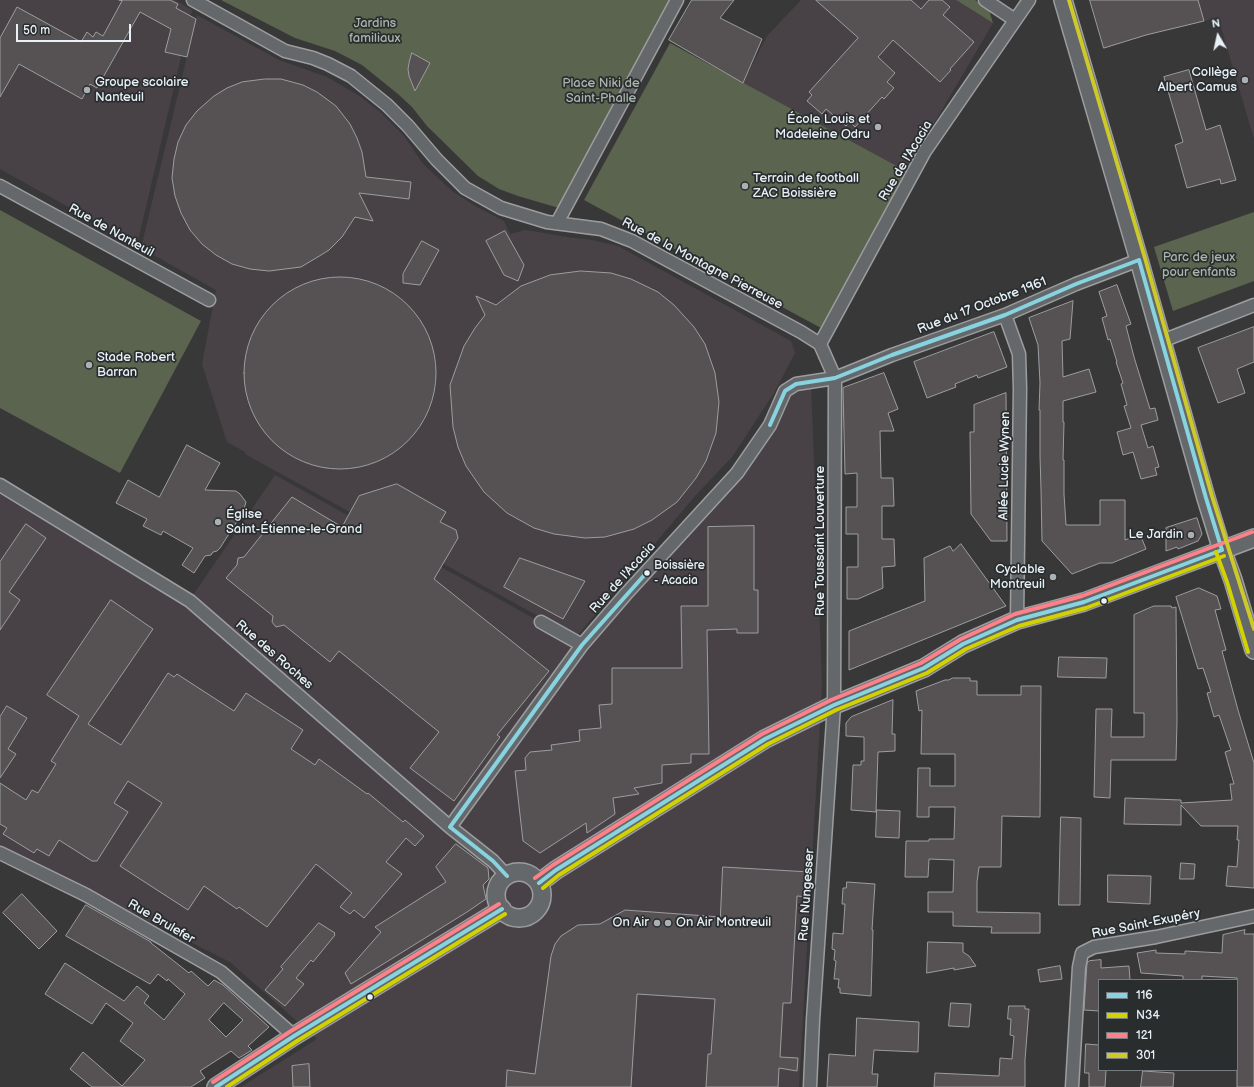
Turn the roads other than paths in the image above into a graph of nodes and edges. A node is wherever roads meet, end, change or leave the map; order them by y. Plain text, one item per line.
1 (193, 0) edge
2 (677, 0) edge
3 (985, 0) edge
4 (1029, 0) edge
5 (1063, 0) edge
6 (1015, 20) junction
7 (0, 186) edge
8 (557, 223) junction
9 (1139, 260) junction
10 (208, 300) dead end
11 (1254, 305) edge
12 (1005, 315) junction
13 (1162, 340) junction
14 (820, 344) junction
15 (835, 378) junction
16 (0, 485) edge
17 (1254, 538) edge
18 (1222, 550) junction
19 (1017, 620) junction
20 (541, 622) dead end
21 (582, 645) junction
22 (1254, 650) edge
23 (834, 705) junction
24 (450, 827) junction
25 (0, 853) edge
26 (507, 876) junction
27 (539, 883) junction
28 (502, 910) junction
29 (1254, 916) edge
30 (294, 1036) junction
31 (216, 1087) edge
32 (810, 1087) edge
33 (1072, 1087) edge

1 - 8 street, Rue de la Montagne Pierreuse
2 - 8 street
3 - 6 street
4 - 6 street, Rue de l'Acacia
5 - 9 main road
6 - 14 street, Rue de l'Acacia
7 - 10 street, Rue de Nanteuil
8 - 14 street, Rue de la Montagne Pierreuse
9 - 12 street, Rue du 17 Octobre 1961
9 - 13 main road
11 - 13 street
12 - 15 street, Rue du 17 Octobre 1961
12 - 19 street, Allée Lucie Wynen
13 - 18 main road
14 - 15 street
15 - 21 street, Rue de l'Acacia
15 - 23 street, Rue Toussaint Louverture
16 - 24 street, Rue des Roches
17 - 18 main road
18 - 19 main road
18 - 22 main road
19 - 23 main road
20 - 21 street
21 - 24 street, Rue de l'Acacia
23 - 27 main road
23 - 32 street, Rue Nungesser
24 - 26 street, Rue des Roches
25 - 30 street, Rue Brulefer
26 - 27 main road
26 - 28 main road
27 - 28 main road
28 - 30 main road
29 - 33 street, Rue Saint-Exupéry
30 - 31 main road

